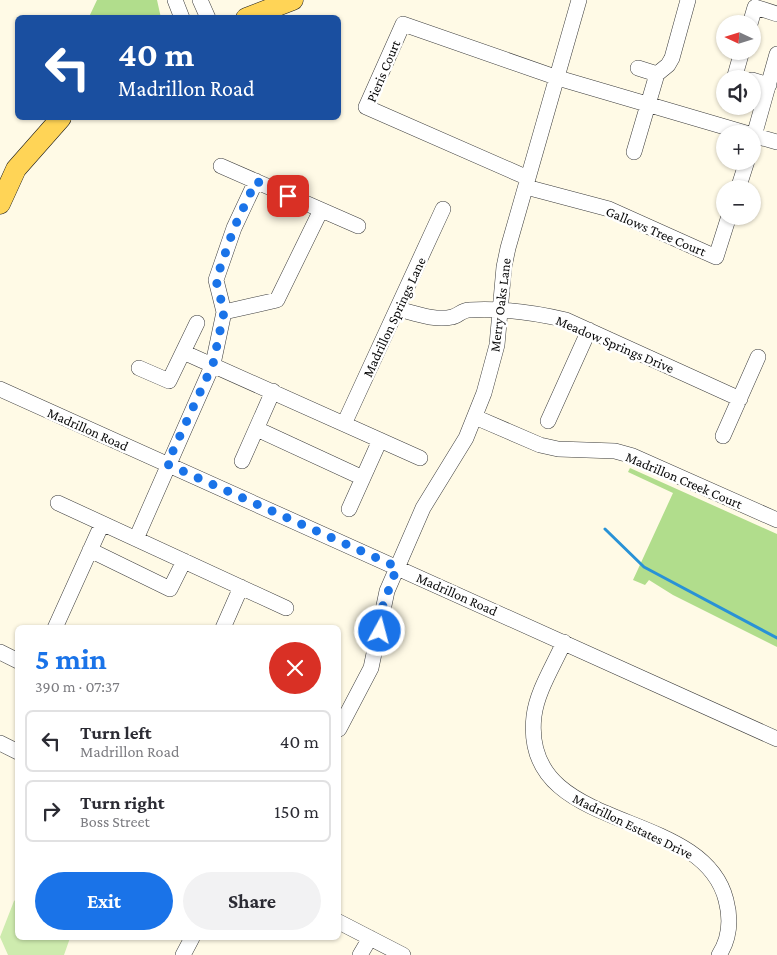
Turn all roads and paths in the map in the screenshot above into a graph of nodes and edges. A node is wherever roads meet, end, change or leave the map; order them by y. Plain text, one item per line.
1 (175, 0) edge
2 (200, 0) edge
3 (293, 0) edge
4 (579, 0) edge
5 (688, 0) edge
6 (777, 14) edge
7 (181, 15) edge
8 (207, 15) edge
9 (254, 15) edge
10 (753, 15) edge
11 (777, 54) edge
12 (638, 68) dead end
13 (657, 74) junction
14 (558, 78) junction
15 (761, 83) edge
16 (769, 85) junction
17 (647, 105) junction
18 (59, 120) edge
19 (756, 125) edge
20 (716, 126) edge
21 (761, 139) edge
22 (777, 142) edge
23 (634, 152) dead end
24 (221, 166) dead end
25 (256, 181) junction
26 (527, 182) junction
27 (0, 204) edge
28 (443, 209) dead end
29 (321, 210) junction
30 (726, 225) edge
31 (358, 226) dead end
32 (398, 309) junction
33 (224, 312) junction
34 (500, 312) junction
35 (197, 323) dead end
36 (589, 330) junction
37 (183, 352) junction
38 (758, 358) dead end
39 (213, 364) junction
40 (139, 368) dead end
41 (0, 389) edge
42 (273, 392) junction
43 (740, 399) junction
44 (475, 417) junction
45 (548, 421) dead end
46 (344, 424) junction
47 (257, 429) junction
48 (723, 436) dead end
49 (380, 440) junction
50 (420, 458) dead end
51 (242, 462) dead end
52 (167, 464) junction
53 (362, 478) junction
54 (58, 503) dead end
55 (349, 509) dead end
56 (777, 520) edge
57 (102, 524) junction
58 (136, 539) junction
59 (90, 550) junction
60 (184, 561) junction
61 (397, 567) junction
62 (241, 587) junction
63 (286, 608) dead end
64 (56, 625) edge
65 (224, 625) edge
66 (564, 642) junction
67 (0, 652) edge
68 (15, 660) edge
69 (341, 726) edge
70 (777, 739) edge
71 (0, 744) edge
72 (15, 751) edge
73 (341, 923) edge
74 (370, 938) junction
75 (191, 940) edge
76 (183, 955) edge
77 (360, 955) edge
78 (403, 955) edge
79 (719, 955) edge

1 - 7 street
2 - 8 street
3 - 9 main road
4 - 14 street, Merry Oaks Lane
5 - 13 street
6 - 10 street
11 - 16 street
12 - 13 street
13 - 17 street
14 - 17 street
14 - 26 street, Merry Oaks Lane
14 - 26 street, Pieris Court
15 - 16 street
16 - 19 street
17 - 20 street
17 - 23 street
18 - 27 main road
21 - 22 street
24 - 25 street
25 - 29 street
25 - 33 street
26 - 30 street, Gallows Tree Court
26 - 34 street, Merry Oaks Lane
28 - 32 street, Madrillon Springs Lane
29 - 31 street
29 - 33 street
32 - 34 street, Meadow Springs Drive
32 - 46 street, Madrillon Springs Lane
33 - 39 street
34 - 36 street, Meadow Springs Drive
34 - 44 street, Merry Oaks Lane
35 - 37 street
36 - 43 street, Meadow Springs Drive
36 - 45 street
37 - 39 street
37 - 40 street
38 - 43 street
39 - 42 street
39 - 52 street
41 - 52 street, Madrillon Road
42 - 46 street
42 - 47 street
43 - 48 street
44 - 56 street, Madrillon Creek Court
44 - 61 street, Merry Oaks Lane
46 - 49 street
47 - 51 street
47 - 53 street
49 - 50 street
49 - 53 street
52 - 58 street
52 - 61 street, Madrillon Road
53 - 55 street
54 - 57 street
57 - 58 street
57 - 59 street
58 - 60 street
59 - 60 street
59 - 64 street
60 - 62 street
61 - 66 street, Madrillon Road
61 - 69 street, Merry Oaks Lane
62 - 63 street
62 - 65 street
66 - 70 street, Madrillon Road
66 - 79 street, Madrillon Estates Drive
67 - 68 street
71 - 72 street
73 - 74 street
74 - 77 street
74 - 78 street
75 - 76 street

